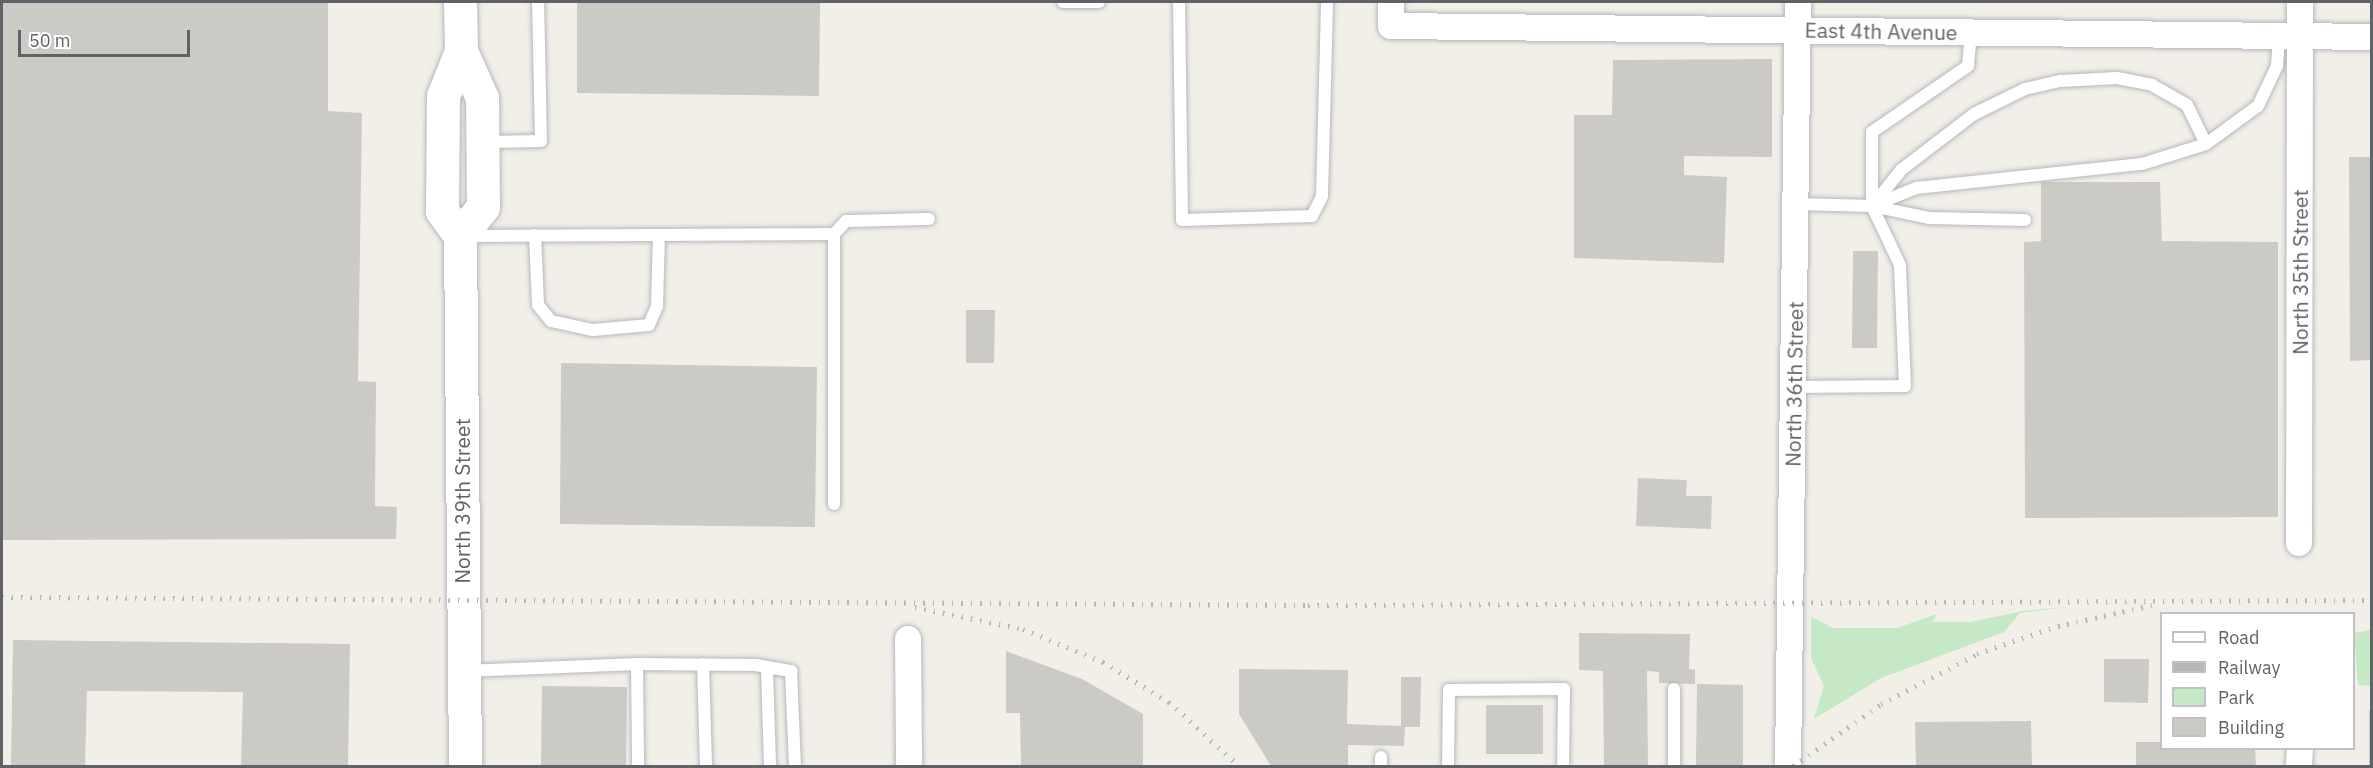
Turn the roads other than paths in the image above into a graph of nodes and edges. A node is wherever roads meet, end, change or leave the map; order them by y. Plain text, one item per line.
1 (460, 2) edge
2 (538, 2) edge
3 (1063, 2) edge
4 (1099, 2) edge
5 (1179, 2) edge
6 (1327, 2) edge
7 (1798, 2) edge
8 (2300, 2) edge
9 (1391, 14) edge
10 (1798, 30) junction
11 (1971, 32) junction
12 (2290, 36) junction
13 (2372, 37) edge
14 (461, 51) junction
15 (483, 142) junction
16 (2206, 144) junction
17 (1797, 204) junction
18 (1872, 206) junction
19 (928, 219) dead end
20 (2025, 220) dead end
21 (834, 234) junction
22 (536, 235) junction
23 (660, 235) junction
24 (460, 236) junction
25 (1795, 387) junction
26 (834, 504) dead end
27 (2299, 543) dead end
28 (908, 639) dead end
29 (637, 664) junction
30 (703, 664) junction
31 (767, 669) junction
32 (463, 671) junction
33 (1674, 689) dead end
34 (2300, 750) edge
35 (465, 766) edge
36 (638, 766) edge
37 (705, 766) edge
38 (770, 766) edge
39 (795, 766) edge
40 (909, 766) edge
41 (1448, 766) edge
42 (1563, 766) edge
43 (1674, 766) edge
44 (1788, 766) edge
45 (2299, 766) edge

1 - 14 main road
2 - 15 lane
3 - 4 lane
5 - 6 lane
7 - 10 street, North 36th Street
8 - 12 street, North 35th Street
9 - 10 street, East 4th Avenue
10 - 11 street, East 4th Avenue
10 - 17 street, North 36th Street
11 - 12 street, East 4th Avenue
11 - 18 lane
12 - 13 street, East 4th Avenue
12 - 16 lane
12 - 27 street, North 35th Street
14 - 15 main road
14 - 24 main road
15 - 24 main road
16 - 18 lane
16 - 18 lane
17 - 18 lane
17 - 25 street, North 36th Street
18 - 20 lane
18 - 25 lane
19 - 21 lane
21 - 23 lane
21 - 26 lane
22 - 23 lane
22 - 23 lane
22 - 24 lane
24 - 32 main road, North 39th Street
25 - 44 street, North 36th Street
28 - 40 street
29 - 30 lane
29 - 32 lane
29 - 36 lane
30 - 31 lane
30 - 37 lane
31 - 38 lane
31 - 39 lane
32 - 35 main road, North 39th Street
33 - 43 lane
34 - 45 street
41 - 42 lane

